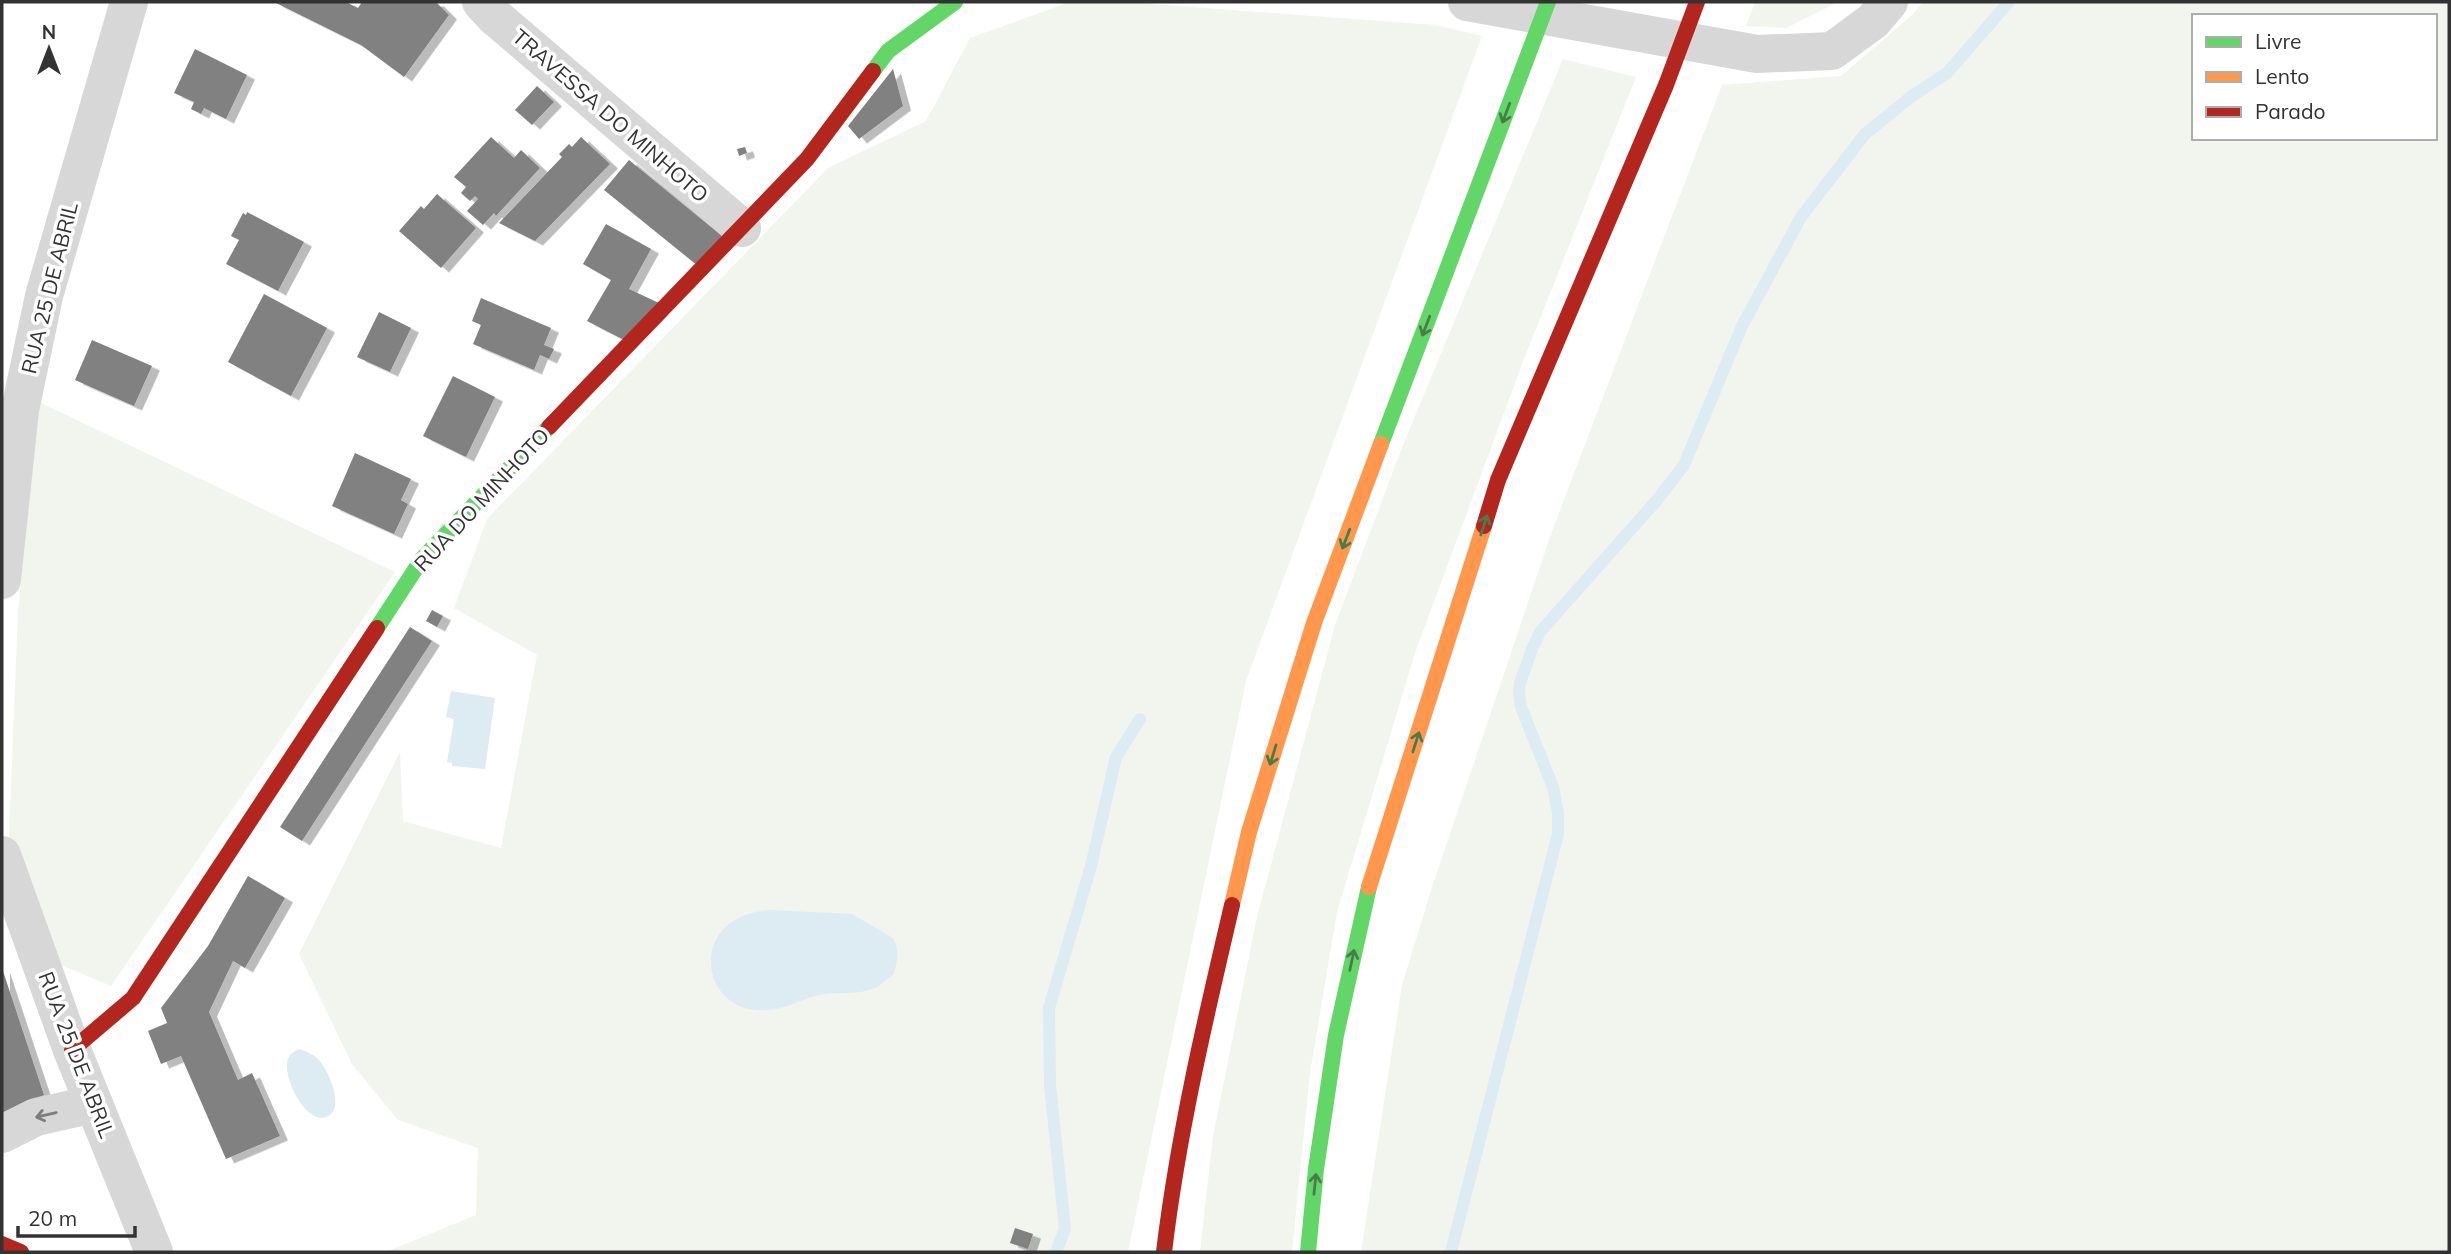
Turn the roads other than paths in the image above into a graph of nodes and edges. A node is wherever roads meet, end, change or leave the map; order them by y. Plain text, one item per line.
1 (129, 2) edge
2 (481, 2) edge
3 (955, 2) edge
4 (1467, 2) edge
5 (1548, 2) edge
6 (1889, 2) edge
7 (1695, 7) edge
8 (742, 229) junction
9 (2, 580) edge
10 (2, 855) edge
11 (72, 1050) junction
12 (94, 1104) junction
13 (2, 1135) edge
14 (2, 1244) edge
15 (21, 1252) edge
16 (154, 1252) edge
17 (1164, 1252) edge
18 (1308, 1252) edge

1 - 9 street, RUA 25 DE ABRIL
2 - 8 street, TRAVESSA DO MINHOTO
3 - 8 main road, RUA DO MINHOTO
4 - 6 street
5 -> 17 main road
18 -> 7 main road
8 - 11 main road, RUA DO MINHOTO
10 - 11 street, RUA 25 DE ABRIL
11 - 12 street, RUA 25 DE ABRIL
12 -> 13 street
12 - 16 street, RUA 25 DE ABRIL
14 - 15 main road

